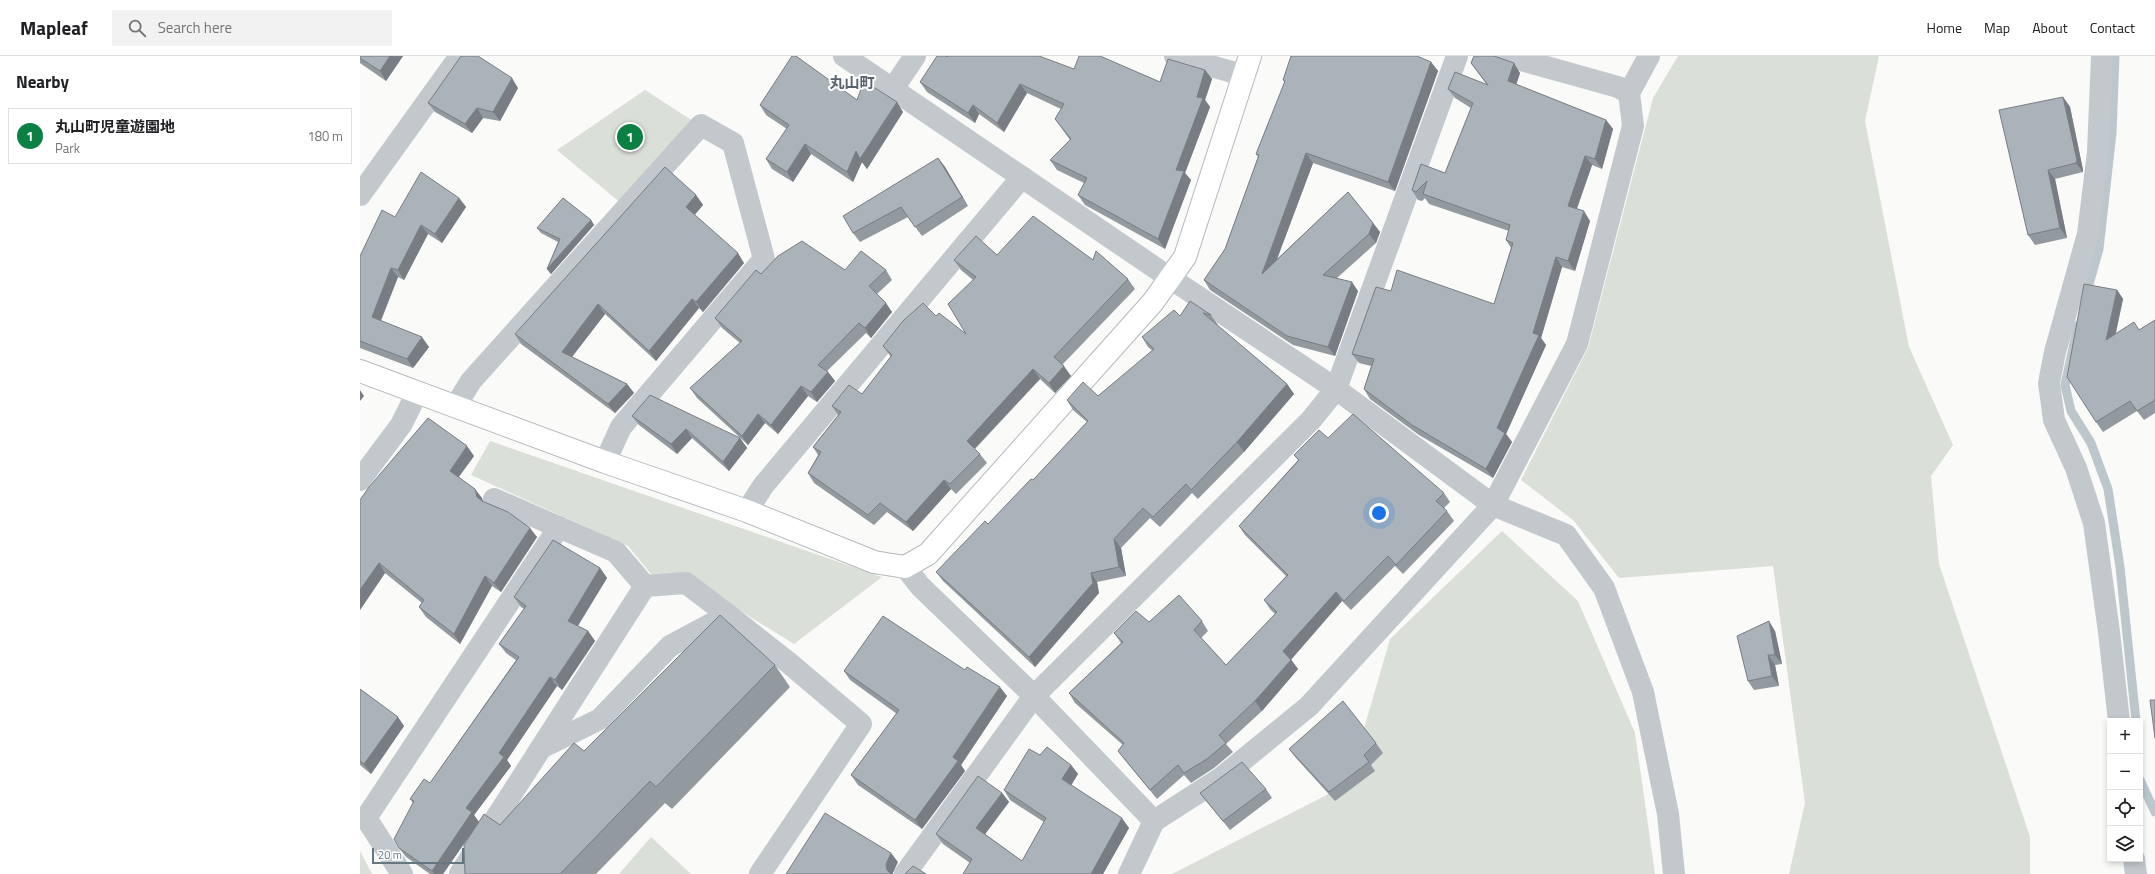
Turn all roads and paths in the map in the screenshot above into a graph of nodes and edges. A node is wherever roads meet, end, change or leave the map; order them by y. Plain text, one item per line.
1 (460, 56) edge
2 (844, 56) edge
3 (915, 56) edge
4 (1175, 56) edge
5 (1457, 56) edge
6 (1507, 56) edge
7 (1649, 56) edge
8 (2102, 56) edge
9 (1246, 66) edge
10 (892, 90) junction
11 (1629, 92) junction
12 (1022, 177) junction
13 (360, 195) edge
14 (1170, 278) junction
15 (360, 371) edge
16 (1336, 389) junction
17 (416, 394) junction
18 (455, 407) junction
19 (605, 462) junction
20 (360, 480) edge
21 (494, 499) dead end
22 (1493, 505) junction
23 (747, 511) junction
24 (559, 527) junction
25 (906, 567) junction
26 (645, 586) junction
27 (728, 615) junction
28 (1034, 696) junction
29 (2119, 718) edge
30 (541, 748) junction
31 (363, 814) edge
32 (1154, 821) junction
33 (2134, 862) edge
34 (402, 874) edge
35 (460, 874) edge
36 (760, 874) edge
37 (905, 874) edge
38 (1129, 874) edge
39 (1674, 874) edge
40 (2136, 874) edge

1 - 13 street
2 - 10 street
3 - 10 street
4 - 9 street
5 - 16 street
6 - 11 street
7 - 11 street
8 - 29 street
9 - 14 street
10 - 12 street
11 - 22 street
12 - 14 street
12 - 23 street
14 - 16 street
14 - 25 street
15 - 17 street
16 - 22 street
16 - 28 street
17 - 18 street
17 - 20 street
18 - 19 street
18 - 19 street
19 - 23 street
21 - 24 street
22 - 32 street
22 - 39 street
23 - 25 street
24 - 26 street
24 - 31 street
25 - 28 street
26 - 27 street
26 - 30 street
27 - 30 street
27 - 36 street
28 - 32 street
28 - 37 street
30 - 35 street
31 - 34 street
32 - 38 street
33 - 40 street

